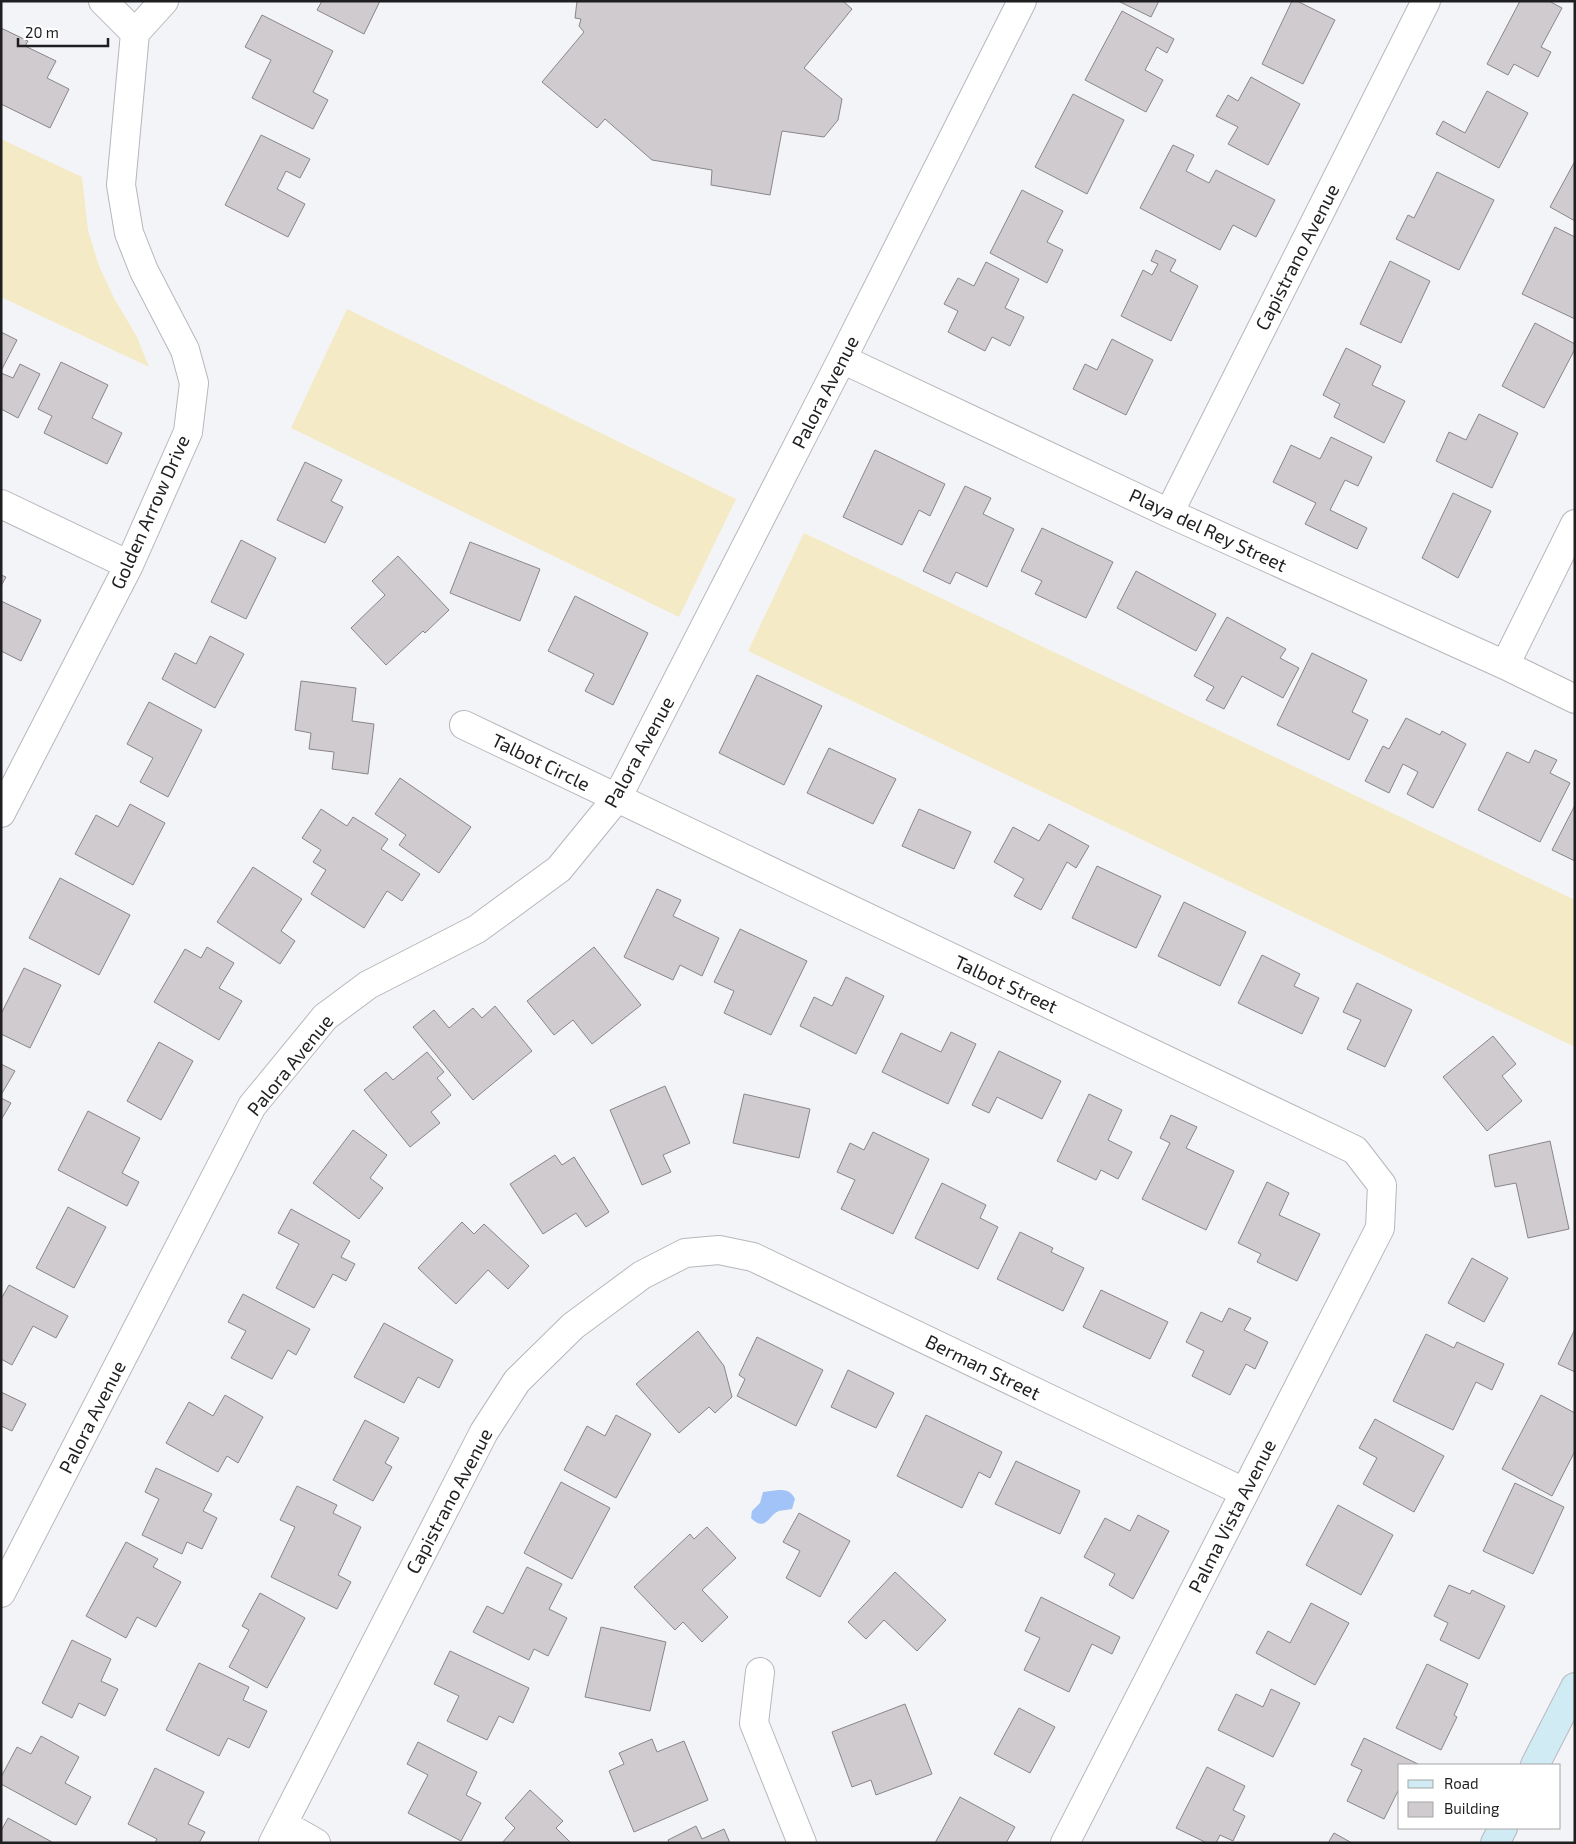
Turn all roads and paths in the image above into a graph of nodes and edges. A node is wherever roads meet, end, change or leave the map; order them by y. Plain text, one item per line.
1 (103, 1) edge
2 (164, 1) edge
3 (1022, 1) edge
4 (1426, 1) edge
5 (134, 33) junction
6 (842, 359) junction
7 (1, 504) edge
8 (1169, 513) junction
9 (1575, 524) edge
10 (129, 565) junction
11 (1505, 665) junction
12 (1575, 699) edge
13 (464, 725) dead end
14 (617, 798) junction
15 (1, 813) edge
16 (1382, 1185) joint
17 (719, 1250) joint
18 (1244, 1492) junction
19 (1, 1593) edge
20 (760, 1672) dead end
21 (1575, 1688) edge
22 (1536, 1764) edge
23 (1502, 1829) edge
24 (278, 1834) edge
25 (316, 1843) edge
26 (802, 1843) edge
27 (1066, 1843) edge
28 (1495, 1843) edge

1 - 5 street
2 - 5 street
3 - 6 street, Palora Avenue
4 - 8 street, Capistrano Avenue
5 - 10 street, Golden Arrow Drive
6 - 8 street, Playa del Rey Street
6 - 14 street, Palora Avenue
7 - 10 street
8 - 11 street, Playa del Rey Street
9 - 11 street
10 - 15 street, Golden Arrow Drive
11 - 12 street, Playa del Rey Street
13 - 14 street, Talbot Circle
14 - 16 street, Talbot Street
14 - 19 street, Palora Avenue
16 - 18 street, Palma Vista Avenue
17 - 18 street, Berman Street
17 - 24 street, Capistrano Avenue
18 - 27 street, Palma Vista Avenue
20 - 26 street
21 - 22 street
23 - 28 street
24 - 25 street

